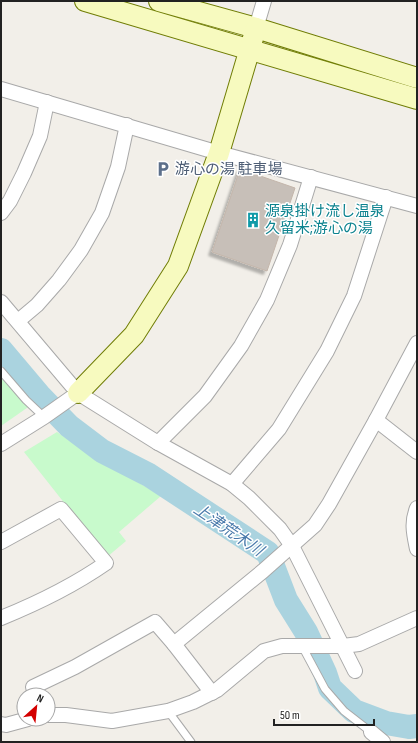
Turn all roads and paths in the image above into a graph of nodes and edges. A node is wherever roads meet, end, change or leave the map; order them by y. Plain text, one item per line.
1 (85, 1) edge
2 (159, 1) edge
3 (264, 1) edge
4 (256, 28) junction
5 (250, 49) junction
6 (417, 78) edge
7 (1, 89) edge
8 (417, 99) edge
9 (47, 102) junction
10 (127, 125) junction
11 (219, 153) junction
12 (311, 177) junction
13 (386, 196) junction
14 (417, 206) edge
15 (1, 213) edge
16 (1, 302) edge
17 (18, 321) junction
18 (417, 342) edge
19 (1, 371) edge
20 (78, 393) junction
21 (44, 418) junction
22 (376, 420) junction
23 (158, 443) junction
24 (1, 444) edge
25 (417, 452) edge
26 (232, 484) junction
27 (417, 508) edge
28 (1, 542) edge
29 (288, 549) junction
30 (417, 549) edge
31 (1, 618) edge
32 (417, 618) edge
33 (174, 644) junction
34 (304, 646) junction
35 (340, 646) junction
36 (355, 671) dead end
37 (33, 687) edge
38 (212, 692) junction
39 (168, 711) junction
40 (56, 715) edge
41 (16, 722) edge
42 (1, 724) edge
43 (371, 732) joint
44 (192, 742) edge
45 (383, 742) edge

1 - 5 street
2 - 4 street
3 - 4 street
4 - 5 street
4 - 6 street
5 - 8 street
5 - 11 street
7 - 9 street
9 - 10 street
9 - 15 street
10 - 11 street
10 - 17 street
11 - 12 street
11 - 20 street
12 - 13 street
12 - 23 street
13 - 14 street
13 - 26 street
16 - 17 street
17 - 20 street
18 - 22 street
19 - 21 lane
20 - 21 street
20 - 23 street
21 - 24 street
22 - 25 street
22 - 29 street
23 - 26 street
26 - 29 street
27 - 30 street
28 - 31 street
29 - 33 street
29 - 35 street
32 - 35 street
33 - 37 street
33 - 38 street
34 - 35 street
34 - 38 street
34 - 43 lane
35 - 36 street
38 - 39 street
39 - 40 street
39 - 44 lane
41 - 42 street
43 - 45 street

